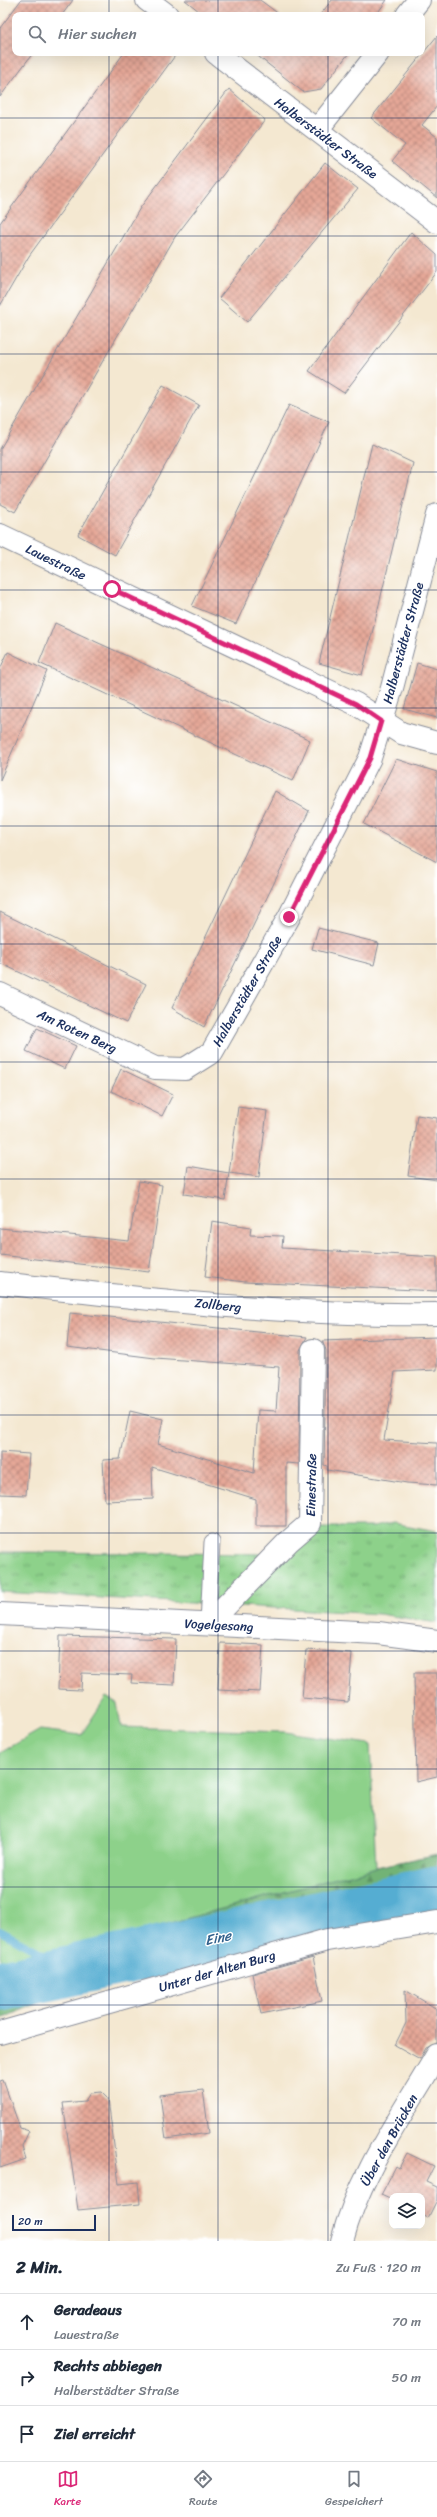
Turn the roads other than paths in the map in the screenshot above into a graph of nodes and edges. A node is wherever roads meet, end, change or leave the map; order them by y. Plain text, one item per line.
1 (147, 0) edge
2 (419, 0) edge
3 (163, 12) edge
4 (409, 12) edge
5 (220, 56) edge
6 (376, 56) edge
7 (317, 130) junction
8 (437, 222) edge
9 (437, 515) edge
10 (0, 535) edge
11 (381, 721) junction
12 (437, 743) edge
13 (0, 994) edge
14 (155, 1068) joint
15 (0, 1283) edge
16 (437, 1314) edge
17 (313, 1350) dead end
18 (212, 1542) dead end
19 (0, 1614) edge
20 (208, 1624) junction
21 (437, 1640) edge
22 (437, 1922) edge
23 (0, 2033) edge
24 (437, 2056) edge
25 (342, 2241) edge

1 - 3 street
2 - 4 street
5 - 7 street, Halberstädter Straße
6 - 7 street
7 - 8 street, Halberstädter Straße
9 - 11 street, Halberstädter Straße
10 - 11 street, Lauestraße
11 - 12 street, Lauestraße
11 - 14 street, Halberstädter Straße
13 - 14 street, Am Roten Berg
15 - 16 street, Zollberg
17 - 20 street, Einestraße
18 - 20 lane
19 - 20 street, Vogelgesang
20 - 21 street, Vogelgesang
22 - 23 street, Unter der Alten Burg
24 - 25 street, Über den Brücken

